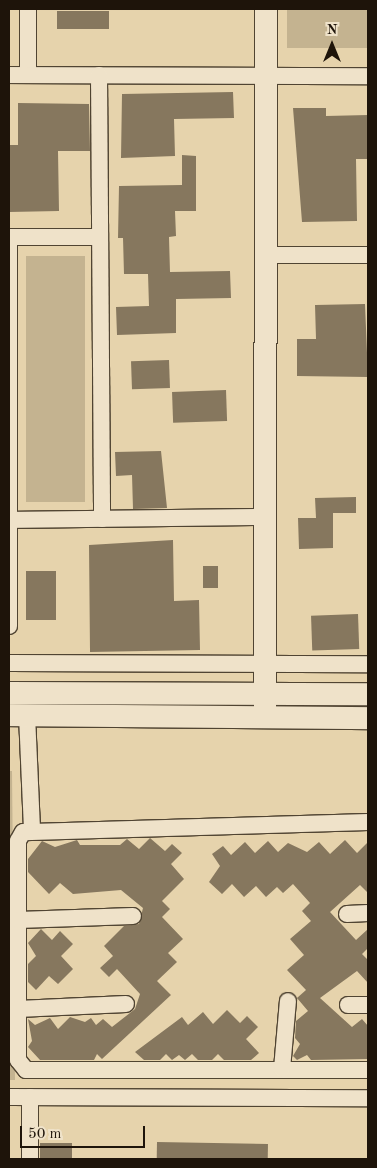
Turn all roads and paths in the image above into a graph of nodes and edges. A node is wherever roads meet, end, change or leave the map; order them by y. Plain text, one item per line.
1 (28, 9) edge
2 (266, 9) edge
3 (9, 75) edge
4 (28, 75) junction
5 (99, 75) junction
6 (267, 76) junction
7 (368, 76) edge
8 (9, 237) edge
9 (100, 237) junction
10 (368, 255) edge
11 (267, 256) junction
12 (268, 517) junction
13 (102, 519) junction
14 (11, 520) junction
15 (9, 626) edge
16 (9, 663) edge
17 (266, 663) junction
18 (368, 664) edge
19 (267, 690) junction
20 (9, 693) edge
21 (368, 694) edge
22 (18, 715) edge
23 (265, 717) junction
24 (368, 718) edge
25 (368, 822) edge
26 (32, 829) junction
27 (368, 913) edge
28 (347, 914) dead end
29 (133, 916) dead end
30 (18, 920) junction
31 (288, 1001) dead end
32 (126, 1004) dead end
33 (348, 1005) dead end
34 (368, 1005) edge
35 (18, 1009) junction
36 (282, 1068) junction
37 (368, 1070) edge
38 (9, 1097) edge
39 (30, 1097) junction
40 (368, 1098) edge
41 (30, 1159) edge

1 - 4 street
2 - 6 street
3 - 4 street
4 - 5 street
5 - 6 street
5 - 9 street
6 - 7 street
6 - 11 street
8 - 9 street
8 - 14 street
9 - 13 street
10 - 11 street
11 - 12 street
12 - 13 street
12 - 17 street
13 - 14 street
14 - 15 street
16 - 17 street
17 - 18 street
17 - 19 street
19 - 20 street
19 - 21 street
19 - 23 street
22 - 23 street
22 - 26 street
23 - 24 street
25 - 26 street
26 - 30 street
27 - 28 street
29 - 30 street
30 - 35 street
31 - 36 street
32 - 35 street
33 - 34 street
35 - 36 street
36 - 37 street
38 - 39 street
39 - 40 street
39 - 41 street

